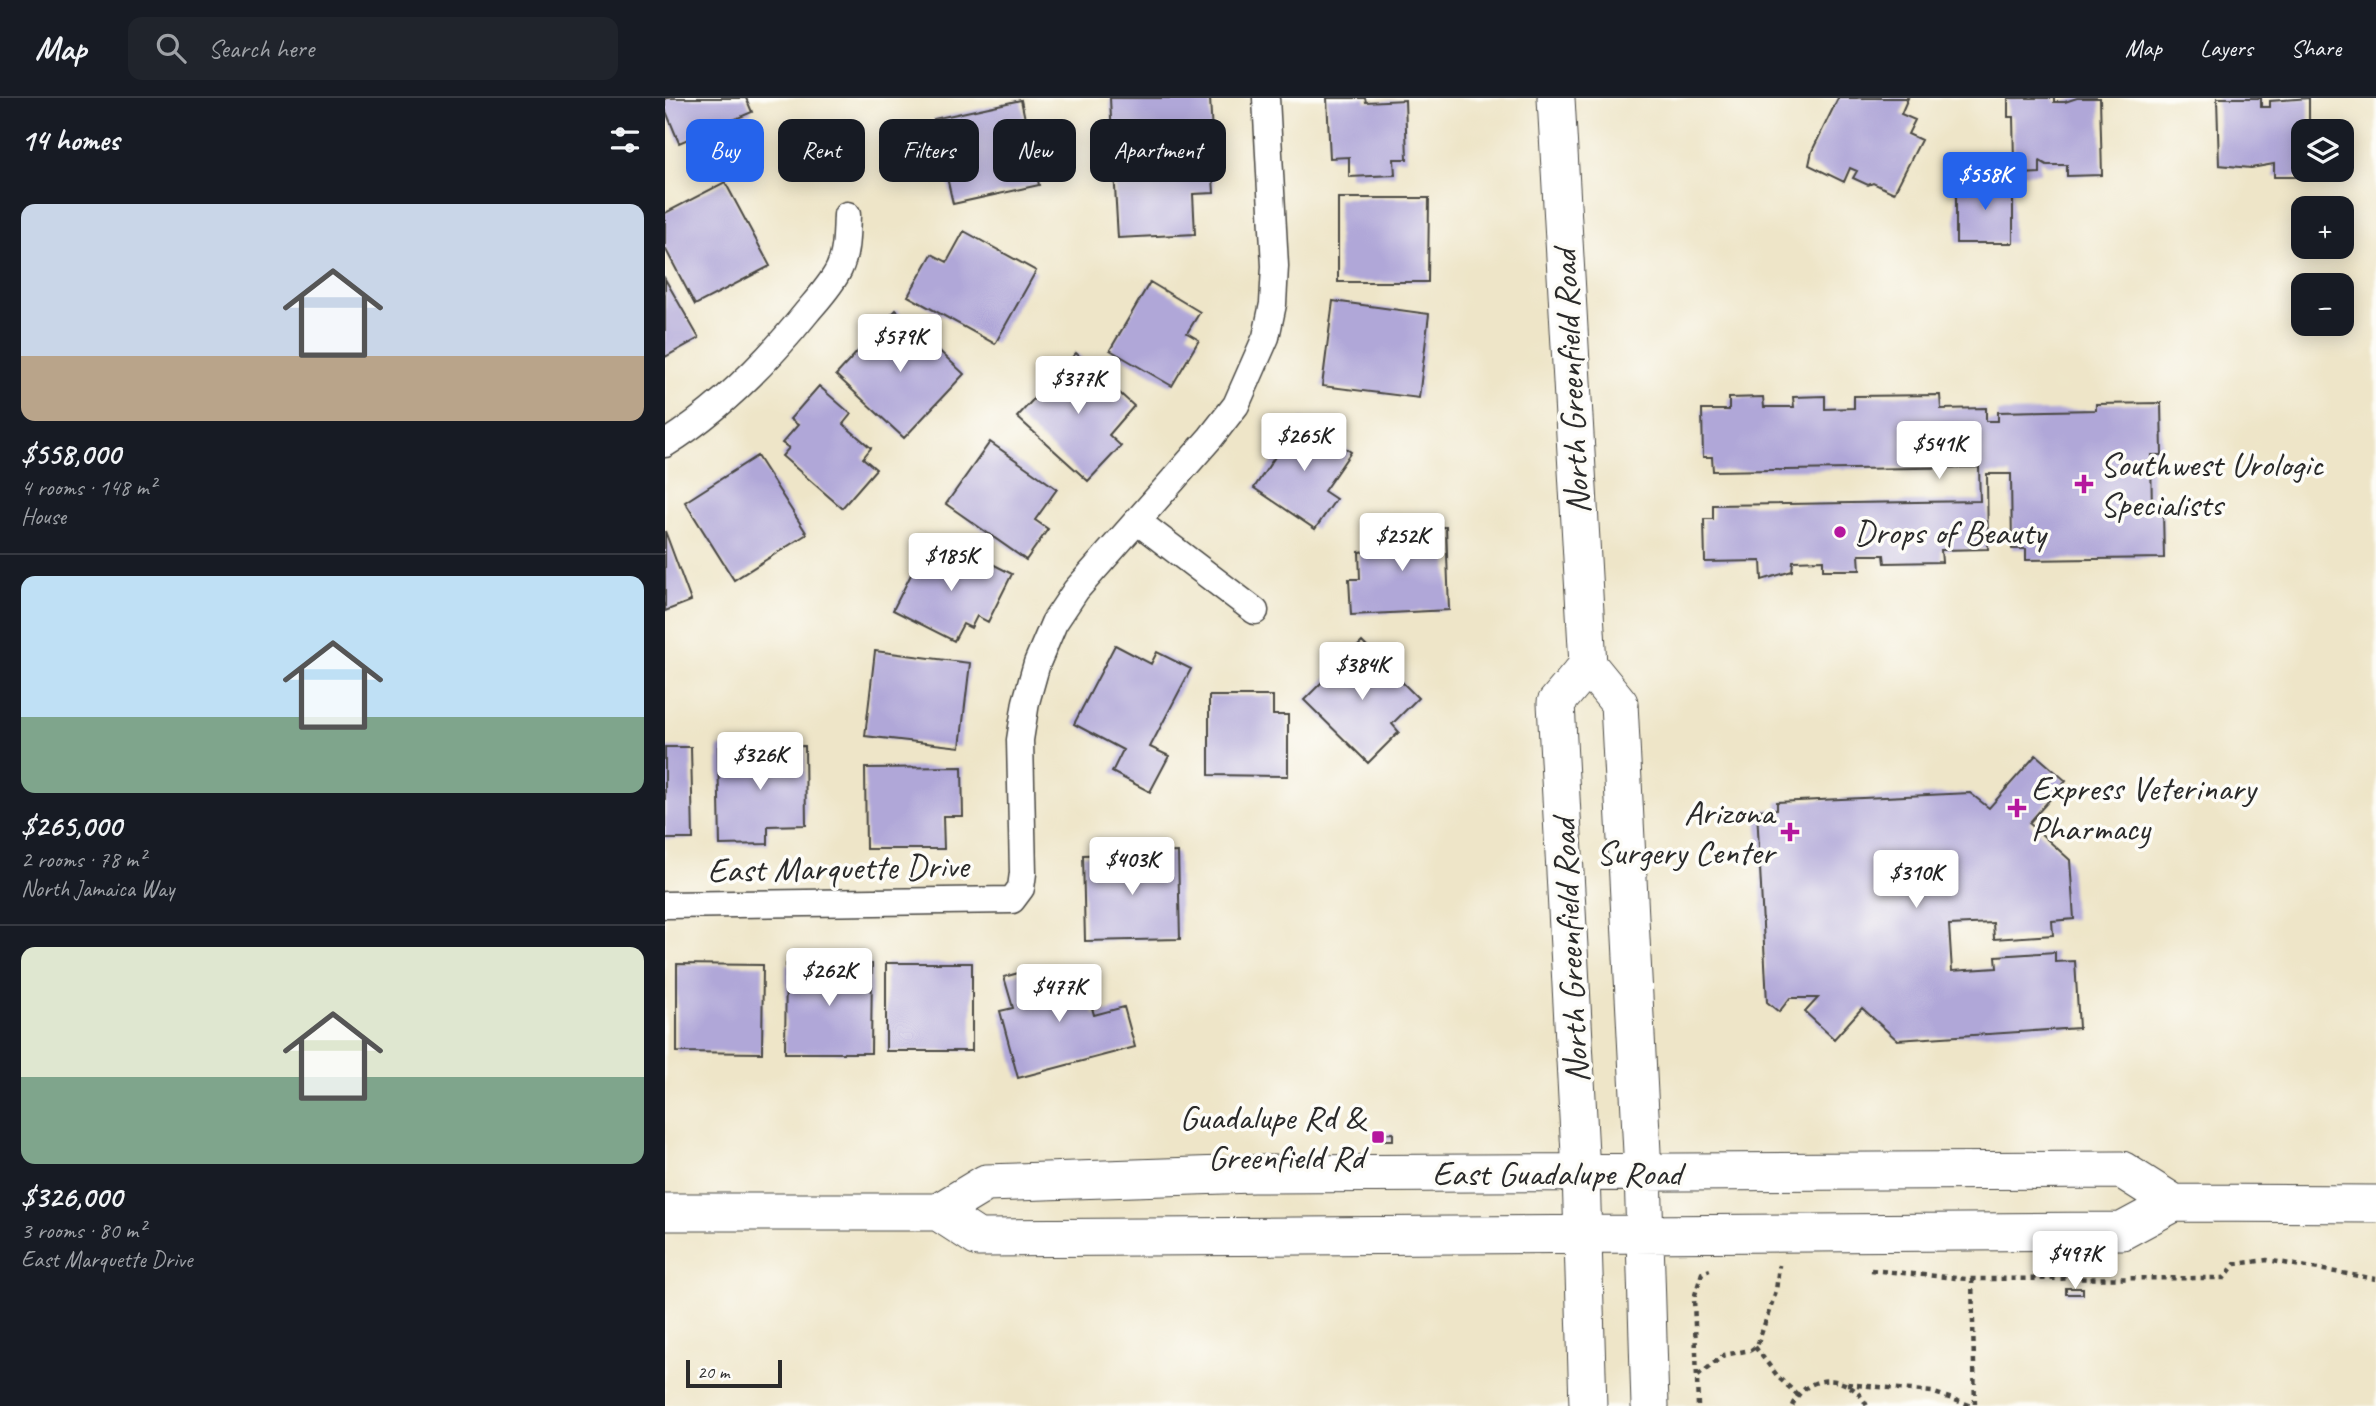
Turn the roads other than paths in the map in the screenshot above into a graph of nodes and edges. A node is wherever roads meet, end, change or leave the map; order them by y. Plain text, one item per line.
1 (1266, 98) edge
2 (1556, 98) edge
3 (846, 215) dead end
4 (665, 444) edge
5 (1137, 521) junction
6 (1255, 611) dead end
7 (1588, 665) junction
8 (665, 905) edge
9 (1644, 1203) junction
10 (2174, 1203) junction
11 (2376, 1203) edge
12 (1582, 1205) junction
13 (665, 1212) edge
14 (938, 1212) junction
15 (1587, 1406) edge
16 (1650, 1406) edge

1 - 5 street
2 - 7 main road, North Greenfield Road
3 - 4 street
5 - 6 street
5 - 8 street, East Marquette Drive
7 - 9 main road, North Greenfield Road
7 - 12 main road, North Greenfield Road
9 - 10 main road, East Guadalupe Road
9 - 10 main road, East Guadalupe Road
9 - 12 main road, East Guadalupe Road
9 - 12 main road, East Guadalupe Road
9 - 16 main road, North Greenfield Road
10 - 11 main road, East Guadalupe Road
12 - 14 main road, East Guadalupe Road
12 - 14 main road, East Guadalupe Road
12 - 15 main road, North Greenfield Road
13 - 14 main road

